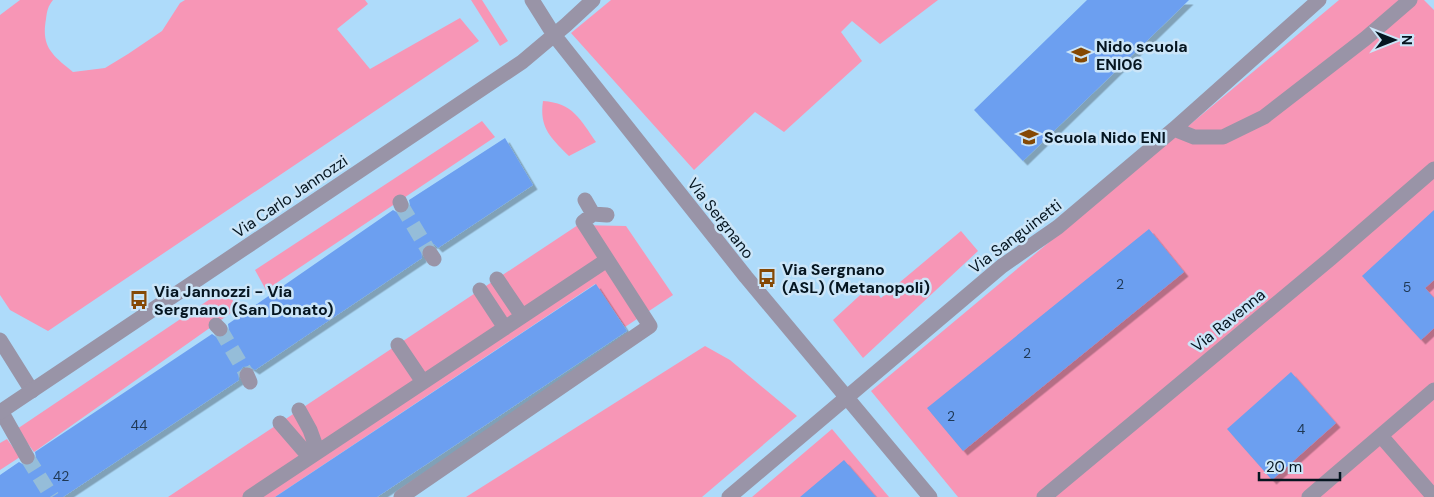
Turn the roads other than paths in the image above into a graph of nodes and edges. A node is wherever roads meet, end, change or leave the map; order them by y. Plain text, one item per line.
1 (532, 0) edge
2 (592, 0) edge
3 (1319, 0) edge
4 (1410, 0) edge
5 (554, 35) junction
6 (1174, 130) junction
7 (1434, 169) edge
8 (585, 200) dead end
9 (607, 260) junction
10 (497, 278) dead end
11 (480, 290) dead end
12 (522, 316) junction
13 (505, 328) junction
14 (398, 345) dead end
15 (2, 346) edge
16 (422, 382) junction
17 (1434, 390) edge
18 (32, 391) junction
19 (846, 398) junction
20 (299, 410) dead end
21 (0, 412) edge
22 (280, 422) dead end
23 (1381, 436) junction
24 (318, 452) junction
25 (27, 457) tunnel mouth
26 (250, 497) edge
27 (401, 497) edge
28 (729, 497) edge
29 (930, 497) edge
30 (1044, 497) edge
31 (1309, 497) edge
32 (1434, 497) edge

1 - 5 street, Via Sergnano
2 - 5 street, Via Carlo Jannozzi
3 - 6 street, Via Sanguinetti
4 - 6 street
5 - 18 street, Via Carlo Jannozzi
5 - 19 street, Via Sergnano
6 - 19 street, Via Sanguinetti
7 - 30 street, Via Ravenna
8 - 9 street
9 - 12 street
9 - 27 street
10 - 12 street
11 - 13 street
12 - 13 street
13 - 16 street
14 - 16 street
15 - 18 street
16 - 24 street
17 - 23 street
18 - 21 street, Via Carlo Jannozzi
19 - 28 street, Via Sanguinetti
19 - 29 street, Via Sergnano
20 - 24 street
21 - 25 street
22 - 24 street
23 - 31 street
23 - 32 street
24 - 26 street

